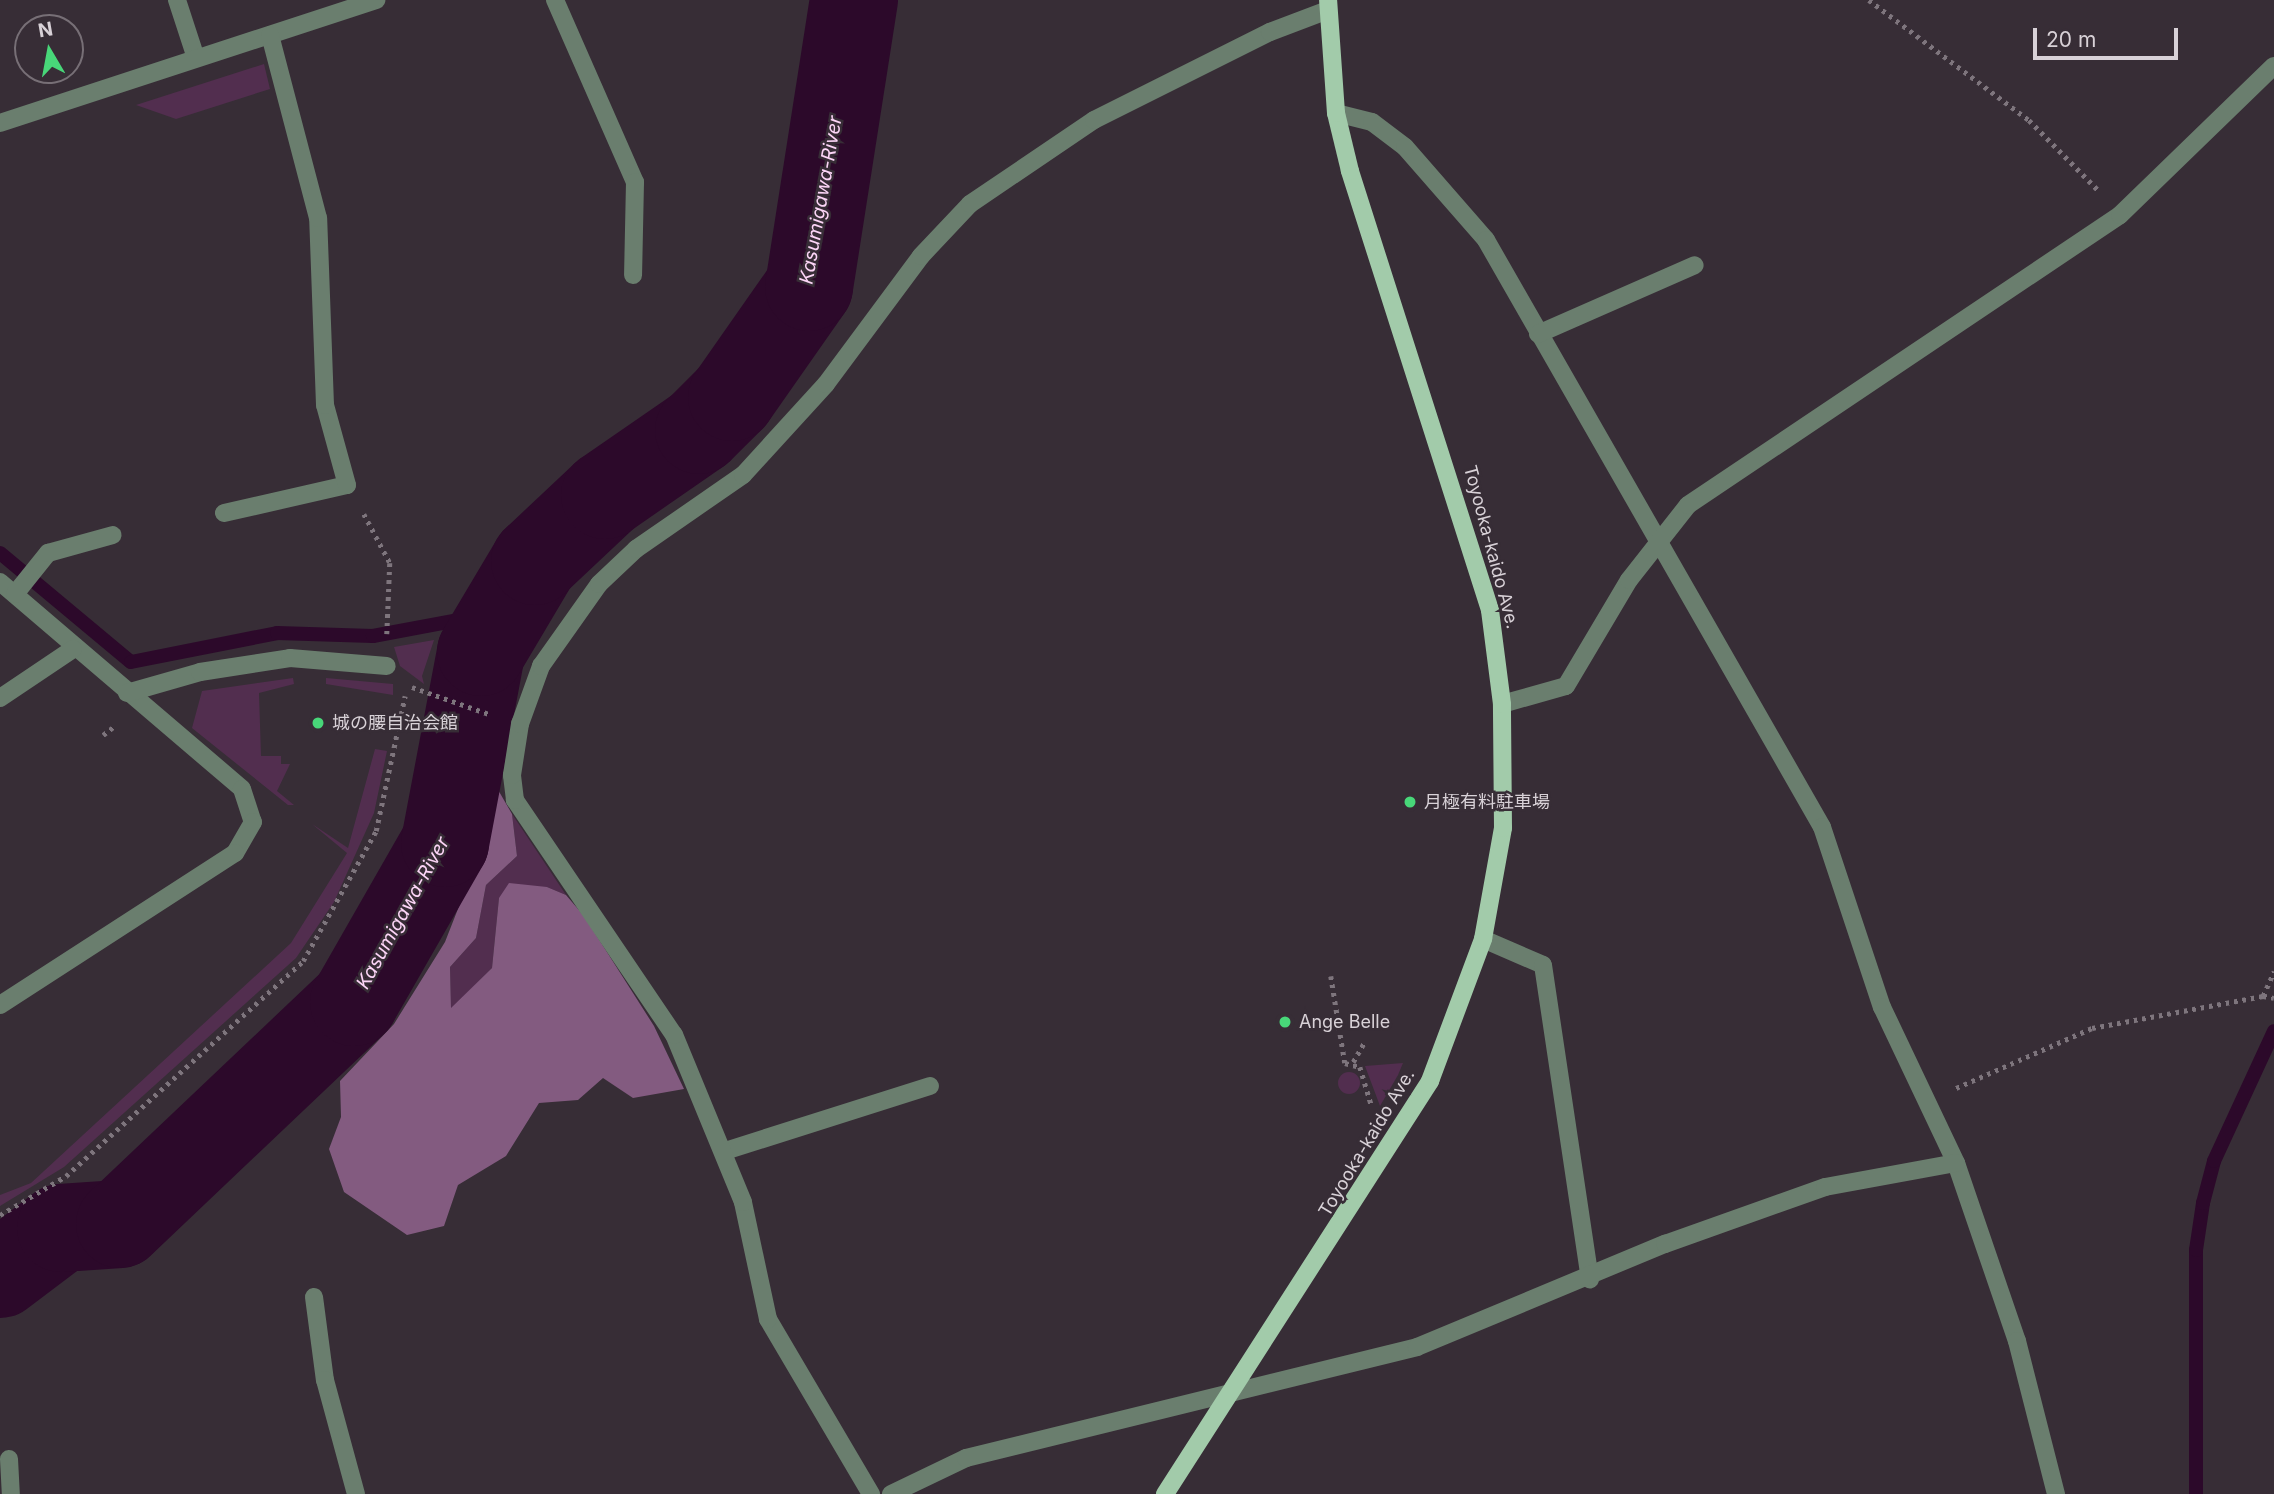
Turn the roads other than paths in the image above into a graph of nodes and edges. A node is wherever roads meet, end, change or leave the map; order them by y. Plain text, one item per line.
1 (177, 0) edge
2 (376, 0) edge
3 (555, 0) edge
4 (1328, 5) edge
5 (270, 35) junction
6 (196, 58) junction
7 (2274, 66) edge
8 (1336, 113) junction
9 (0, 123) edge
10 (1695, 265) dead end
11 (633, 275) dead end
12 (1538, 334) junction
13 (224, 513) dead end
14 (113, 535) dead end
15 (1655, 542) junction
16 (0, 582) edge
17 (20, 588) junction
18 (73, 649) junction
19 (387, 666) dead end
20 (127, 693) junction
21 (0, 698) edge
22 (1502, 704) junction
23 (1483, 939) junction
24 (0, 1005) edge
25 (930, 1086) dead end
26 (725, 1152) junction
27 (1956, 1163) junction
28 (1590, 1280) junction
29 (314, 1297) dead end
30 (1233, 1393) junction
31 (9, 1460) dead end
32 (11, 1494) edge
33 (356, 1494) edge
34 (871, 1494) edge
35 (891, 1494) edge
36 (1166, 1494) edge
37 (2056, 1494) edge

1 - 6 street
2 - 5 street
3 - 11 street
4 - 8 main road, Toyooka-kaido Ave.
4 - 26 street
5 - 6 street
5 - 13 street
6 - 9 street
7 - 15 street
8 - 12 street
8 - 22 main road, Toyooka-kaido Ave.
10 - 12 street
12 - 15 street
14 - 17 street
15 - 22 street
15 - 27 street
16 - 17 street
17 - 18 street
18 - 20 street
18 - 21 street
19 - 20 street
20 - 24 street
22 - 23 main road, Toyooka-kaido Ave.
23 - 28 street
23 - 30 main road, Toyooka-kaido Ave.
25 - 26 street
26 - 34 street
27 - 28 street
27 - 37 street
28 - 30 street
29 - 33 street
30 - 35 street
30 - 36 main road, Toyooka-kaido Ave.
31 - 32 street

